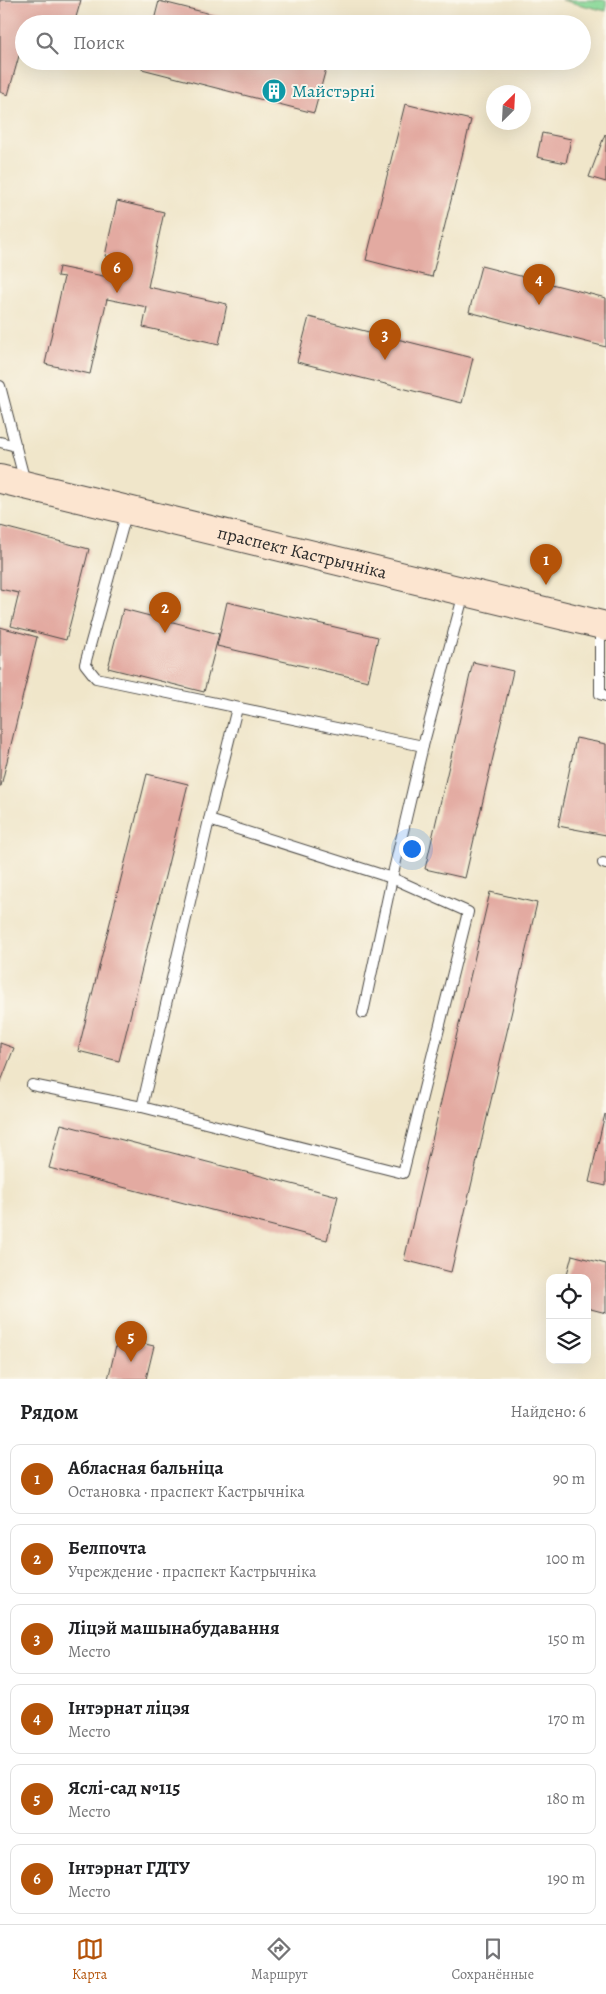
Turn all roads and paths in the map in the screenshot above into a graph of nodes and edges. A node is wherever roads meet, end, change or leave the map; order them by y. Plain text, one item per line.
1 (0, 386) edge
2 (0, 442) edge
3 (16, 446) junction
4 (0, 479) edge
5 (26, 485) junction
6 (126, 511) junction
7 (464, 592) junction
8 (603, 626) edge
9 (606, 696) edge
10 (237, 708) junction
11 (423, 746) junction
12 (209, 820) junction
13 (392, 878) junction
14 (363, 1013) dead end
15 (32, 1085) dead end
16 (142, 1107) junction

1 - 3 lane
2 - 3 lane
3 - 5 lane
4 - 5 main road, праспект Кастрычніка
5 - 6 main road, праспект Кастрычніка
6 - 7 main road, праспект Кастрычніка
6 - 10 lane
7 - 8 main road, праспект Кастрычніка
7 - 11 lane
8 - 9 lane
10 - 11 lane
10 - 12 lane
11 - 13 lane
12 - 13 lane
12 - 16 lane
13 - 14 lane
13 - 16 lane
15 - 16 lane

